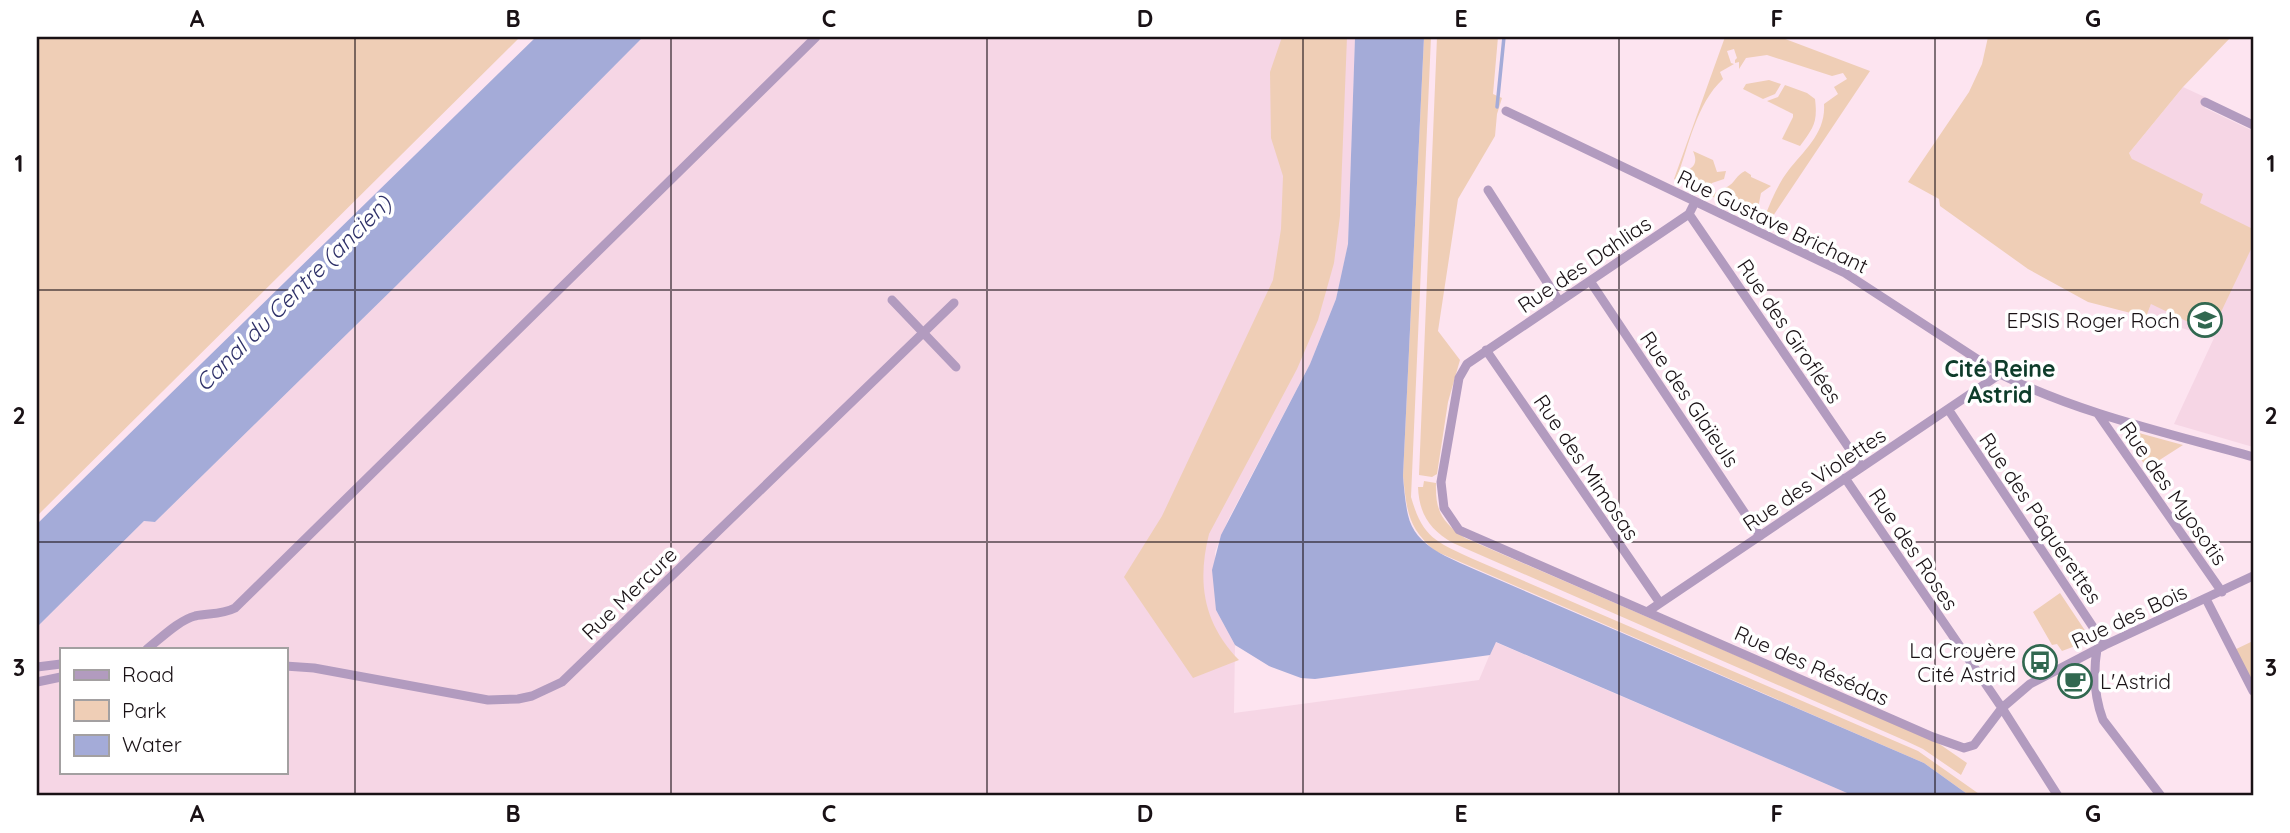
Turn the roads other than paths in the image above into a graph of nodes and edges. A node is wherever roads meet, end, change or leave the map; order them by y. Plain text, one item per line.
1 (816, 37) edge
2 (2206, 102) dead end
3 (1506, 111) dead end
4 (2253, 125) edge
5 (1488, 190) dead end
6 (1695, 202) junction
7 (1689, 214) junction
8 (1590, 281) junction
9 (892, 300) dead end
10 (1559, 301) junction
11 (954, 303) dead end
12 (924, 333) junction
13 (1486, 350) junction
14 (956, 367) dead end
15 (2000, 374) junction
16 (1948, 409) junction
17 (2098, 414) junction
18 (2253, 457) edge
19 (1862, 467) junction
20 (1845, 478) junction
21 (1760, 536) junction
22 (2253, 576) edge
23 (2222, 592) junction
24 (2206, 600) junction
25 (1660, 603) junction
26 (1647, 612) junction
27 (2101, 647) junction
28 (146, 648) edge
29 (60, 664) edge
30 (287, 666) edge
31 (37, 667) edge
32 (60, 677) edge
33 (37, 682) edge
34 (2253, 691) edge
35 (2001, 708) junction
36 (1964, 748) joint
37 (2058, 796) edge
38 (2161, 796) edge

1 - 28 street
2 - 4 street
3 - 6 street, Rue Gustave Brichant
5 - 10 street
6 - 7 street, Rue des Dahlias
6 - 15 street, Rue Gustave Brichant
7 - 8 street, Rue des Dahlias
7 - 19 street, Rue des Giroflées
8 - 10 street, Rue des Dahlias
8 - 21 street, Rue des Glaïeuls
9 - 12 street
10 - 13 street, Rue des Dahlias
11 - 12 street, Rue Mercure
12 - 14 street
12 - 30 street, Rue Mercure
13 - 25 street, Rue des Mimosas
13 - 26 street, Rue des Dahlias
15 - 16 street, Rue des Violettes
15 - 17 street, Rue Gustave Brichant
16 - 19 street, Rue des Violettes
16 - 27 street, Rue des Pâquerettes
17 - 18 street, Rue Gustave Brichant
17 - 23 street, Rue des Myosotis
19 - 20 street, Rue des Violettes
20 - 21 street, Rue des Violettes
20 - 35 street, Rue des Roses
21 - 25 street, Rue des Violettes
22 - 23 street, Rue des Bois
23 - 24 street, Rue des Bois
24 - 27 street, Rue des Bois
24 - 34 street
25 - 26 street, Rue des Violettes
26 - 36 street, Rue des Résédas
27 - 35 street, Rue des Bois
27 - 38 street
29 - 31 street
32 - 33 street
35 - 36 street, Rue des Bois
35 - 37 street, Rue des Roses

